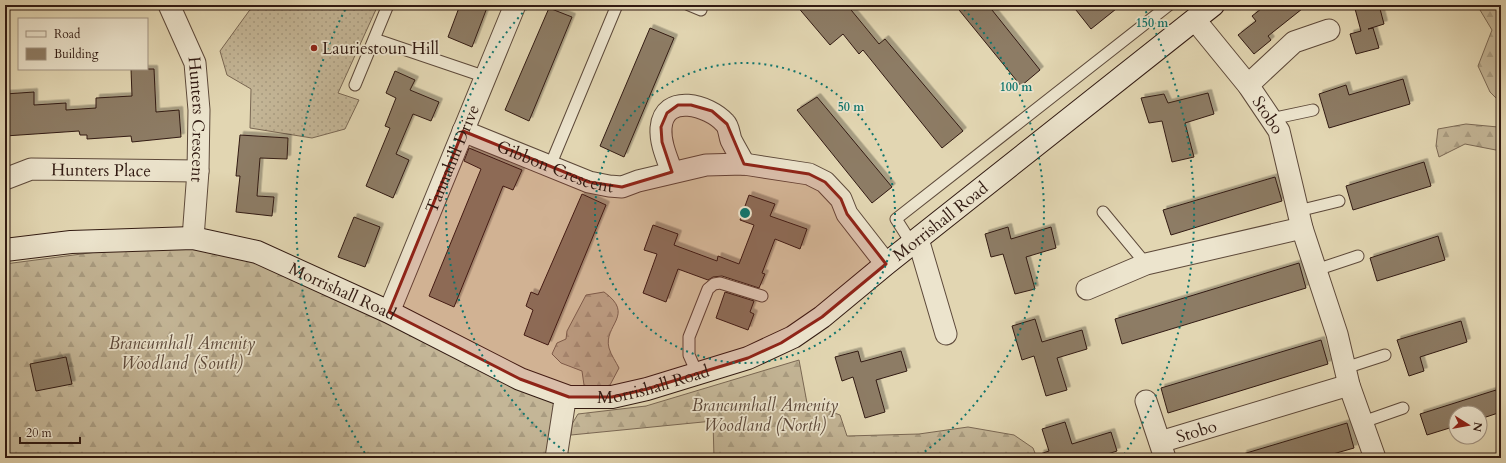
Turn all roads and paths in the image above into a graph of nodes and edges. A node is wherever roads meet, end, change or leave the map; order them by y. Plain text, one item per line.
1 (169, 5) edge
2 (388, 5) edge
3 (515, 5) edge
4 (617, 5) edge
5 (689, 5) edge
6 (1169, 5) edge
7 (1213, 5) edge
8 (701, 10) dead end
9 (1195, 20) junction
10 (1329, 30) dead end
11 (374, 39) junction
12 (486, 78) junction
13 (355, 85) dead end
14 (1248, 85) junction
15 (1313, 110) dead end
16 (1271, 119) junction
17 (463, 131) junction
18 (744, 164) junction
19 (550, 166) junction
20 (198, 171) junction
21 (672, 172) junction
22 (5, 179) edge
23 (1339, 202) dead end
24 (1103, 212) dead end
25 (1300, 220) junction
26 (193, 238) junction
27 (915, 241) junction
28 (5, 250) edge
29 (1358, 256) dead end
30 (886, 264) junction
31 (1146, 264) junction
32 (1316, 270) junction
33 (1087, 289) dead end
34 (762, 296) dead end
35 (389, 312) junction
36 (946, 334) dead end
37 (1385, 355) dead end
38 (697, 373) junction
39 (1347, 377) junction
40 (569, 397) junction
41 (1146, 401) dead end
42 (1403, 408) dead end
43 (1363, 422) junction
44 (1162, 450) edge
45 (556, 458) edge
46 (1375, 458) edge

1 - 20 street, Hunters Crescent
2 - 11 lane
3 - 12 street, Tannahill Drive
4 - 19 lane
5 - 8 lane
6 - 27 lane
7 - 9 street, Morrishall Road
9 - 14 street, Stobo
9 - 27 street, Morrishall Road
10 - 14 street
11 - 12 lane
11 - 13 lane
12 - 17 street, Tannahill Drive
14 - 16 street, Stobo
15 - 16 lane
16 - 25 street, Stobo
17 - 19 street, Gibbon Crescent
17 - 35 street, Tannahill Drive
18 - 21 street, Gibbon Crescent
18 - 21 street
18 - 30 street, Gibbon Crescent
19 - 21 street, Gibbon Crescent
20 - 22 street, Hunters Place
20 - 26 street, Hunters Crescent
23 - 25 lane
24 - 31 lane
25 - 31 street
25 - 32 street, Stobo
26 - 28 street, Morrishall Road
26 - 35 street, Morrishall Road
27 - 30 street, Morrishall Road
27 - 36 street
29 - 32 lane
30 - 38 street, Morrishall Road
31 - 33 street
32 - 39 street, Stobo
34 - 38 lane
35 - 40 street, Morrishall Road
37 - 39 lane
38 - 40 street, Morrishall Road
39 - 43 street, Stobo
39 - 44 street, Stobo
40 - 45 street
41 - 44 street
42 - 43 lane
43 - 46 street, Stobo

